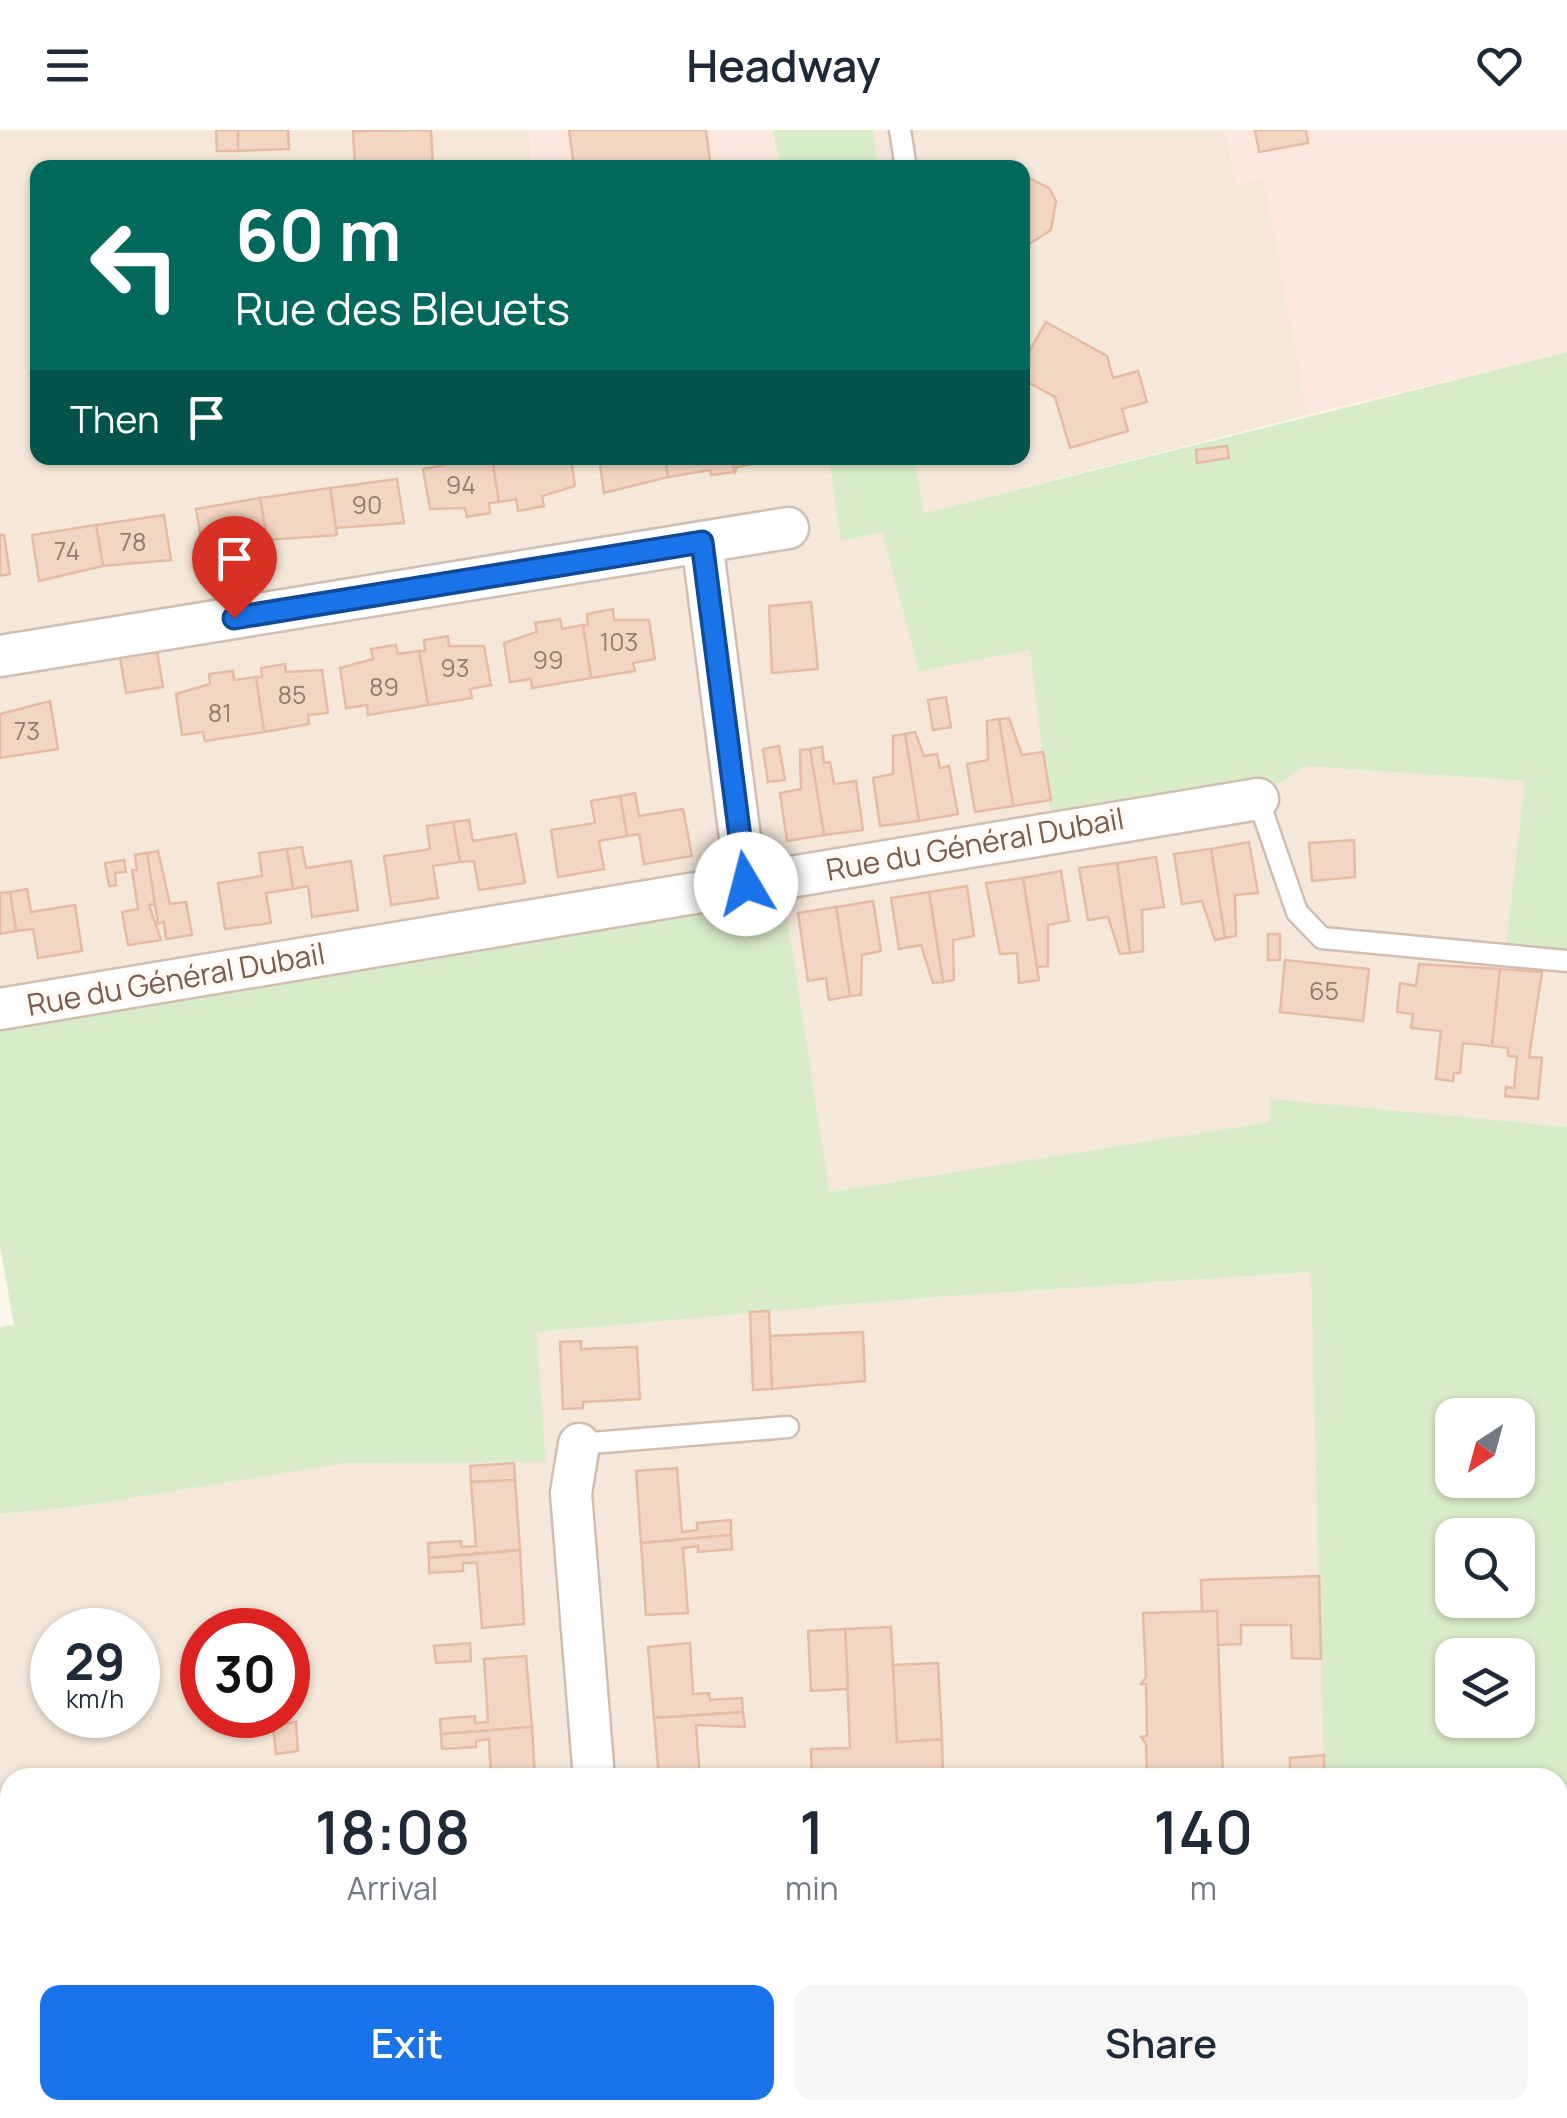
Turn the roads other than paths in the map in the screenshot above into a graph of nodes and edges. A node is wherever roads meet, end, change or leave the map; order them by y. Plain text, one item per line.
1 (900, 130) edge
2 (905, 160) edge
3 (788, 528) dead end
4 (702, 542) junction
5 (0, 656) edge
6 (1258, 798) joint
7 (746, 884) junction
8 (1567, 961) edge
9 (0, 1009) edge
10 (788, 1427) dead end
11 (579, 1444) joint
12 (593, 1768) edge

1 - 2 lane
3 - 4 street
4 - 5 street
4 - 7 street
6 - 7 street, Rue du Général Dubail
6 - 8 lane, Rue du Général Dubail
7 - 9 street, Rue du Général Dubail
10 - 11 lane
11 - 12 street

